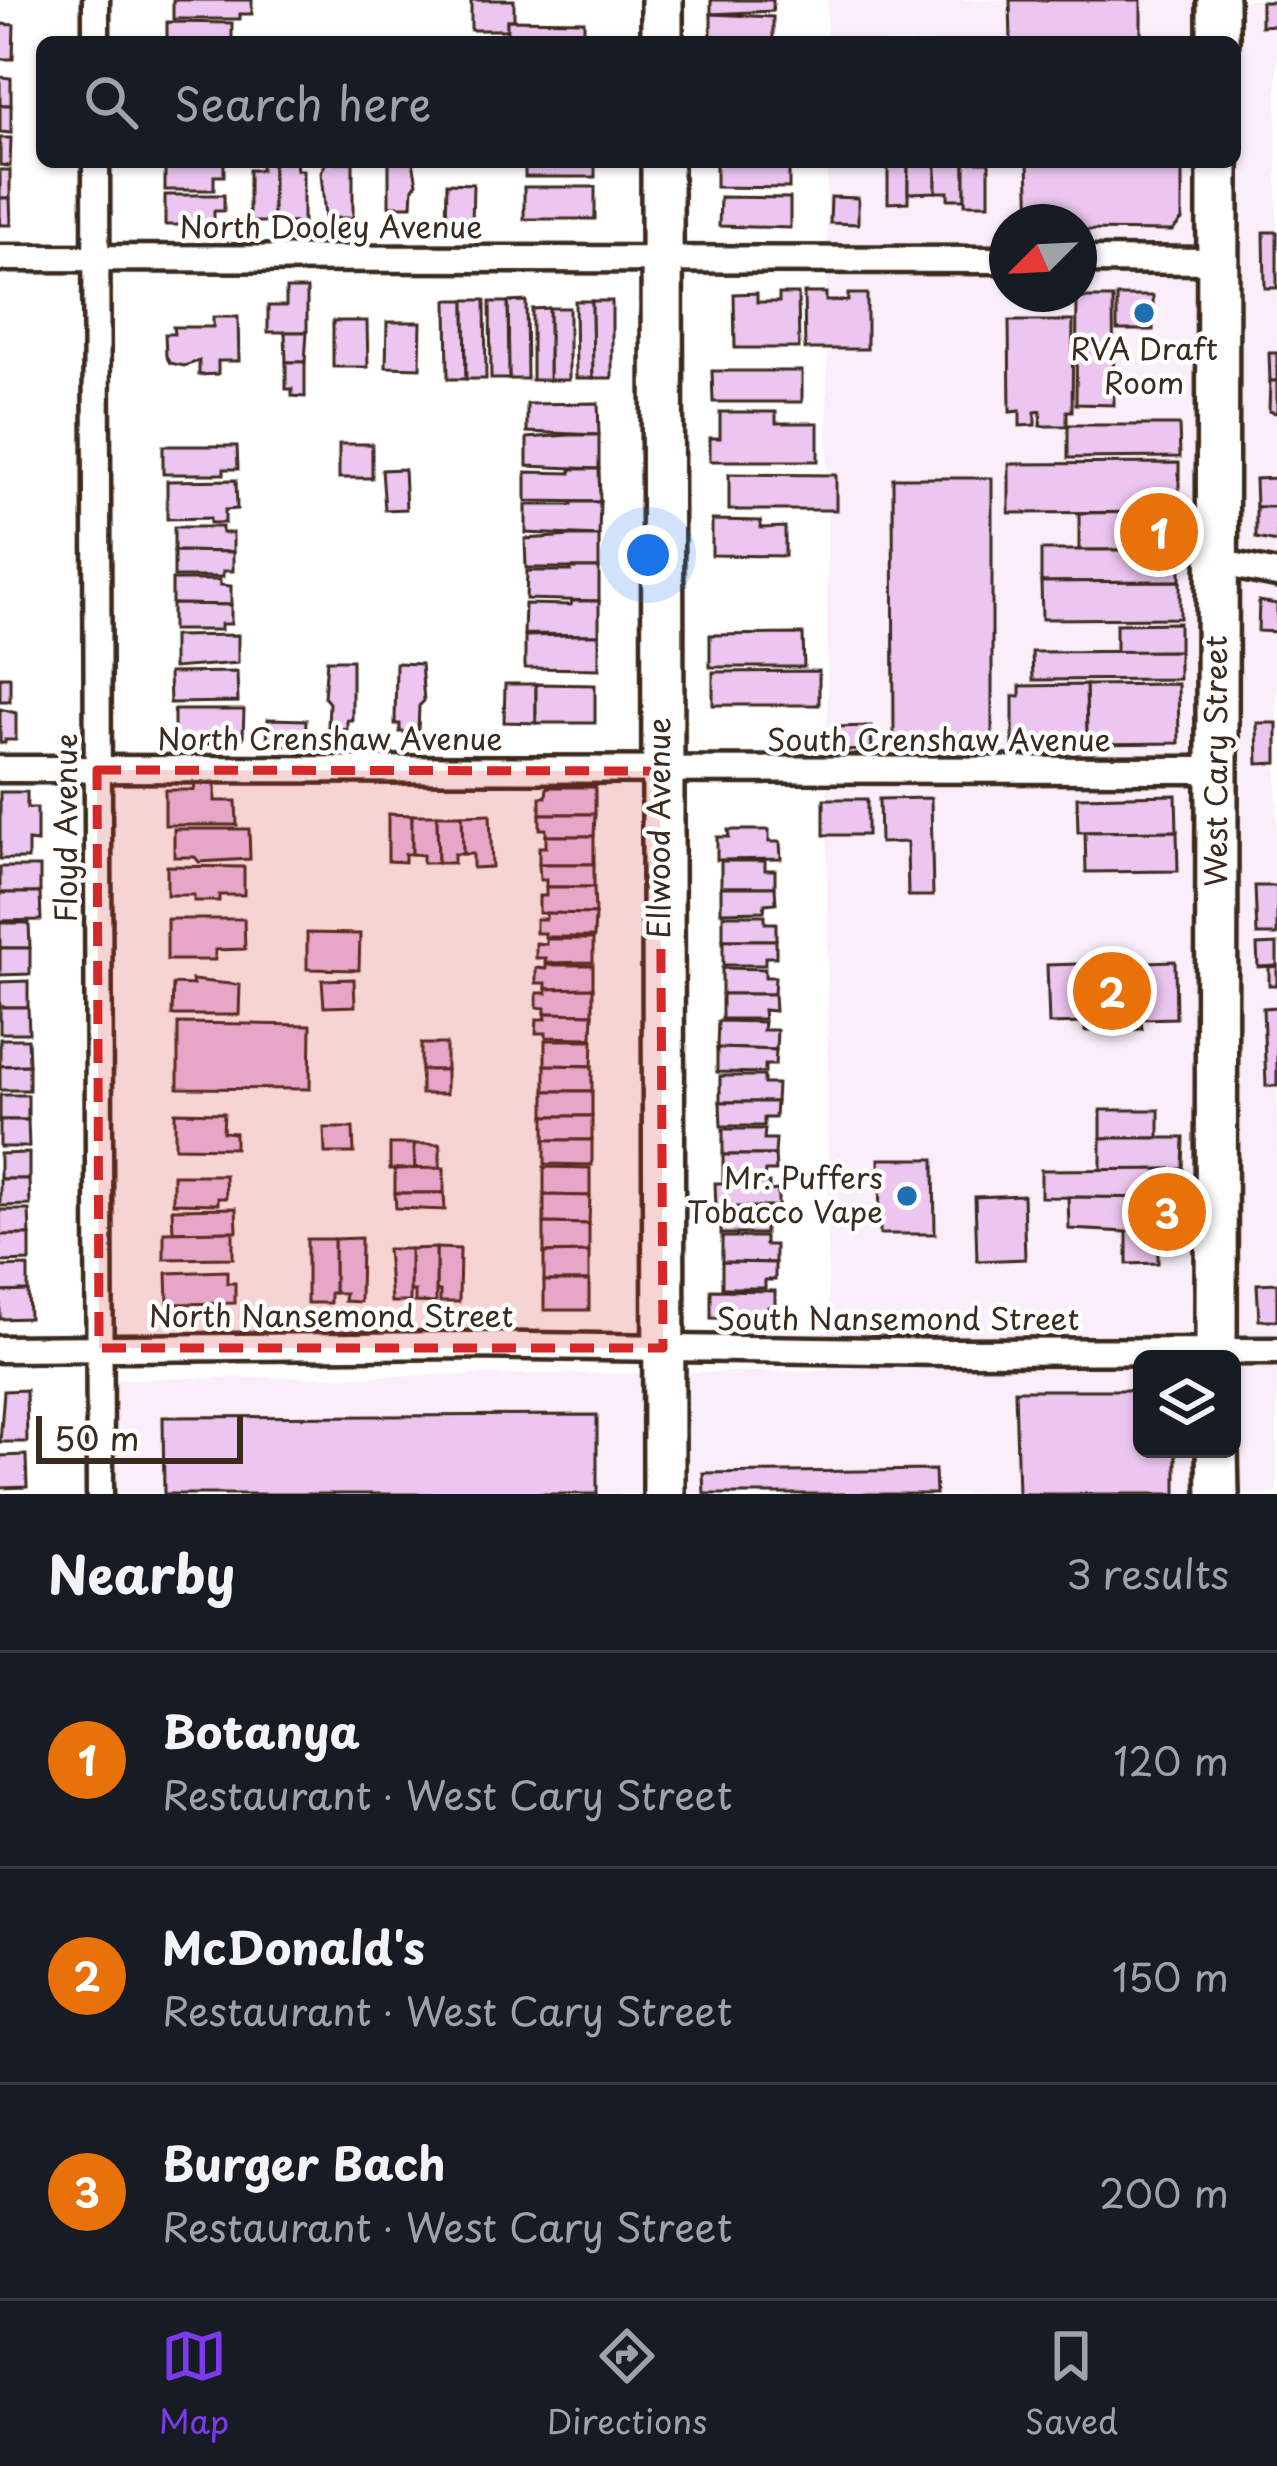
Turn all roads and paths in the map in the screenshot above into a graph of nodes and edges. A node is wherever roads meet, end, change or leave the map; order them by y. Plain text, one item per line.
1 (96, 0) edge
2 (662, 0) edge
3 (1218, 0) edge
4 (96, 36) edge
5 (662, 36) edge
6 (1218, 36) edge
7 (96, 168) edge
8 (662, 168) edge
9 (1218, 168) edge
10 (0, 258) edge
11 (96, 258) junction
12 (662, 259) junction
13 (989, 260) edge
14 (1097, 260) edge
15 (1217, 260) junction
16 (1217, 562) junction
17 (1277, 574) edge
18 (0, 770) edge
19 (97, 770) junction
20 (1217, 770) junction
21 (660, 771) junction
22 (99, 1348) junction
23 (663, 1348) junction
24 (0, 1349) edge
25 (1216, 1350) edge
26 (1277, 1351) edge
27 (1133, 1353) edge
28 (1241, 1353) edge
29 (1217, 1458) edge
30 (100, 1494) edge
31 (664, 1494) edge
32 (1218, 1494) edge

1 - 4 street
2 - 5 main road
3 - 6 main road
7 - 11 street, Floyd Avenue
8 - 12 main road, Ellwood Avenue
9 - 15 main road, West Cary Street
10 - 11 street, North Dooley Avenue
11 - 12 street, North Dooley Avenue
11 - 19 street, Floyd Avenue
12 - 13 street, North Dooley Avenue
12 - 21 main road, Ellwood Avenue
14 - 15 street
15 - 16 main road, West Cary Street
16 - 17 street
16 - 20 main road, West Cary Street
18 - 19 street, North Crenshaw Avenue
19 - 21 street, North Crenshaw Avenue
19 - 22 street, Floyd Avenue
20 - 21 street, South Crenshaw Avenue
20 - 25 main road, West Cary Street
21 - 23 main road, Ellwood Avenue
22 - 23 street, North Nansemond Street
22 - 24 street, North Nansemond Street
22 - 30 street, Floyd Avenue
23 - 27 street, South Nansemond Street
23 - 31 main road, Ellwood Avenue
26 - 28 street, South Nansemond Street
29 - 32 main road

